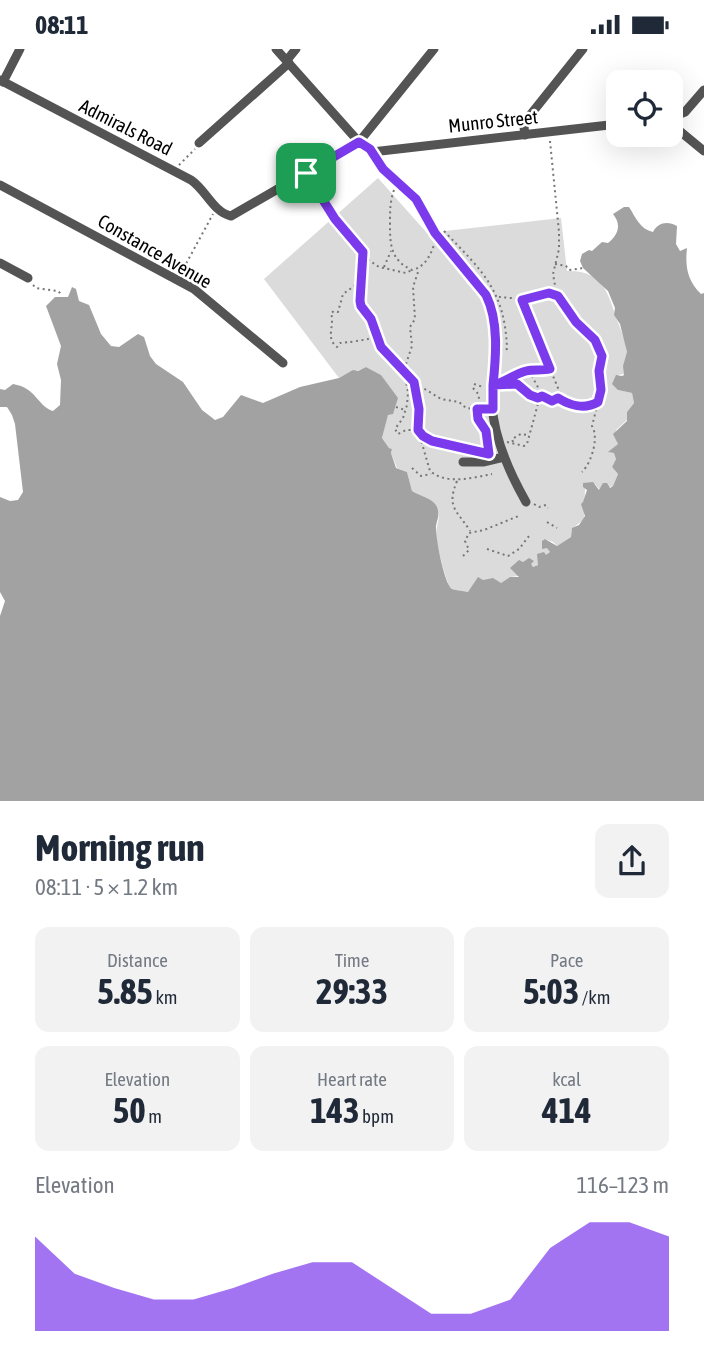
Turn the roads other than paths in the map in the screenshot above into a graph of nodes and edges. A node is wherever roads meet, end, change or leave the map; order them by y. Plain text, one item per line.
1 (20, 49) edge
2 (276, 49) edge
3 (296, 49) edge
4 (434, 49) edge
5 (583, 49) edge
6 (288, 62) junction
7 (1, 81) edge
8 (704, 90) edge
9 (683, 112) edge
10 (606, 126) edge
11 (683, 134) edge
12 (525, 135) junction
13 (359, 142) junction
14 (200, 143) road end
15 (704, 151) edge
16 (372, 152) junction
17 (0, 185) edge
18 (0, 263) edge
19 (32, 281) road end
20 (283, 363) dead end
21 (499, 456) junction
22 (463, 462) dead end
23 (530, 503) road end

1 - 7 street
2 - 6 street
3 - 6 street
4 - 13 street
5 - 12 street
6 - 13 street
6 - 14 street
7 - 13 street, Admirals Road
8 - 9 street
10 - 12 street, Munro Street
11 - 15 street
12 - 16 street, Munro Street
13 - 16 street
16 - 21 street
17 - 20 street, Constance Avenue
18 - 19 street
21 - 22 street
21 - 23 street

